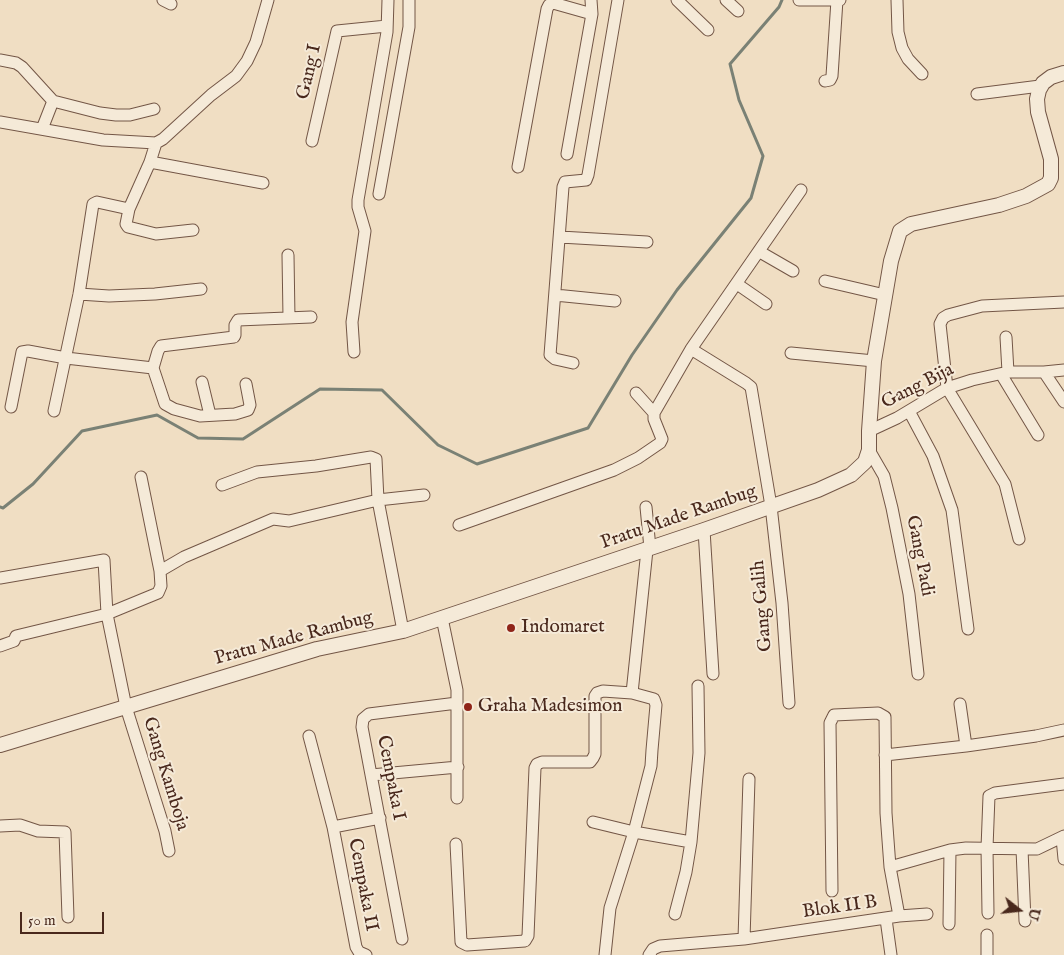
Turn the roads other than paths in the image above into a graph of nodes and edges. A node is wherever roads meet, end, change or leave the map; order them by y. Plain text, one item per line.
1 (268, 0) edge
2 (388, 0) edge
3 (410, 0) edge
4 (591, 0) edge
5 (618, 0) edge
6 (677, 0) edge
7 (726, 0) edge
8 (799, 0) edge
9 (839, 0) edge
10 (897, 0) edge
11 (738, 11) dead end
12 (592, 14) junction
13 (387, 26) junction
14 (708, 30) dead end
15 (0, 60) edge
16 (1064, 73) edge
17 (922, 74) dead end
18 (825, 81) dead end
19 (1040, 86) junction
20 (977, 94) dead end
21 (53, 101) junction
22 (154, 109) dead end
23 (0, 122) edge
24 (42, 130) junction
25 (312, 141) dead end
26 (156, 143) junction
27 (567, 154) dead end
28 (150, 162) junction
29 (518, 167) dead end
30 (263, 183) dead end
31 (801, 190) dead end
32 (379, 194) dead end
33 (130, 209) junction
34 (193, 230) dead end
35 (560, 237) junction
36 (647, 242) dead end
37 (760, 252) junction
38 (288, 255) dead end
39 (793, 271) dead end
40 (825, 281) dead end
41 (737, 284) junction
42 (201, 289) dead end
43 (79, 294) junction
44 (555, 295) junction
45 (885, 295) junction
46 (615, 301) dead end
47 (1064, 302) edge
48 (766, 304) dead end
49 (311, 317) dead end
50 (289, 318) junction
51 (1006, 337) dead end
52 (692, 349) junction
53 (354, 352) dead end
54 (791, 353) dead end
55 (66, 358) junction
56 (874, 361) junction
57 (574, 363) dead end
58 (153, 368) junction
59 (1064, 370) edge
60 (1044, 372) junction
61 (1005, 373) junction
62 (202, 382) dead end
63 (246, 384) dead end
64 (947, 388) junction
65 (636, 392) dead end
66 (1064, 402) edge
67 (11, 407) dead end
68 (54, 411) dead end
69 (909, 411) junction
70 (654, 413) junction
71 (210, 415) junction
72 (869, 431) junction
73 (1038, 435) dead end
74 (870, 450) junction
75 (141, 477) dead end
76 (222, 486) dead end
77 (424, 495) dead end
78 (378, 500) junction
79 (771, 506) junction
80 (646, 507) dead end
81 (459, 525) dead end
82 (704, 530) junction
83 (1019, 539) dead end
84 (648, 549) junction
85 (160, 571) junction
86 (0, 578) edge
87 (107, 614) junction
88 (442, 618) junction
89 (968, 629) dead end
90 (403, 631) junction
91 (0, 646) edge
92 (714, 674) dead end
93 (918, 674) dead end
94 (698, 686) dead end
95 (632, 693) junction
96 (789, 703) dead end
97 (457, 704) junction
98 (960, 704) dead end
99 (126, 707) junction
100 (1064, 730) edge
101 (309, 736) dead end
102 (0, 745) edge
103 (966, 746) junction
104 (885, 755) junction
105 (458, 767) junction
106 (371, 775) junction
107 (749, 779) dead end
108 (1064, 784) edge
109 (457, 798) dead end
110 (380, 818) junction
111 (593, 822) dead end
112 (0, 826) edge
113 (333, 827) junction
114 (634, 832) junction
115 (1063, 837) edge
116 (691, 842) junction
117 (456, 844) dead end
118 (987, 848) junction
119 (950, 850) junction
120 (1022, 850) junction
121 (169, 851) dead end
122 (1064, 859) edge
123 (890, 867) junction
124 (832, 891) dead end
125 (988, 913) dead end
126 (675, 914) dead end
127 (927, 914) dead end
128 (899, 916) junction
129 (68, 917) dead end
130 (886, 919) junction
131 (1025, 921) dead end
132 (949, 924) dead end
133 (987, 935) dead end
134 (402, 939) dead end
135 (744, 939) junction
136 (362, 953) edge
137 (605, 955) edge
138 (650, 955) edge
139 (891, 955) edge
140 (987, 955) edge

1 - 26 street
2 - 13 street
3 - 32 street
4 - 12 street
5 - 35 street
6 - 14 street
7 - 11 street
8 - 9 street
9 - 18 street
10 - 17 street
12 - 27 street
12 - 29 street
13 - 25 street, Gang I
13 - 53 street
15 - 21 street
16 - 19 street
19 - 20 street
19 - 45 street
21 - 22 street
21 - 24 street
23 - 24 street
24 - 26 street
26 - 28 street
28 - 30 street
28 - 33 street
31 - 37 street
33 - 34 street
33 - 43 street
35 - 36 street
35 - 44 street
37 - 39 street
37 - 41 street
38 - 50 street
40 - 45 street
41 - 48 street
41 - 52 street
42 - 43 street
43 - 55 street
44 - 46 street
44 - 57 street
45 - 56 street
47 - 64 street
49 - 50 street
50 - 58 street
51 - 61 street
52 - 70 street
52 - 79 street, Gang Galih
54 - 56 street
55 - 58 street
55 - 67 street
55 - 68 street
56 - 72 street
58 - 71 street
59 - 60 street, Gang Bija
60 - 61 street, Gang Bija
60 - 66 street
61 - 64 street, Gang Bija
61 - 73 street
62 - 71 street
63 - 71 street
64 - 69 street, Gang Bija
64 - 83 street
65 - 70 street
69 - 72 street, Gang Bija
69 - 89 street
70 - 81 street
72 - 74 street
74 - 79 street, Pratu Made Rambug
74 - 93 street, Gang Padi
75 - 85 street
76 - 78 street
77 - 78 street
78 - 85 street
78 - 90 street
79 - 82 street, Pratu Made Rambug
79 - 96 street, Gang Galih
80 - 84 street
82 - 84 street, Pratu Made Rambug
82 - 92 street
84 - 88 street, Pratu Made Rambug
84 - 95 street
85 - 87 street
86 - 87 street, Gang Kamboja
87 - 91 street
87 - 99 street, Gang Kamboja
88 - 90 street, Pratu Made Rambug
88 - 97 street
90 - 99 street, Pratu Made Rambug
94 - 116 street
95 - 114 street
95 - 117 street
97 - 105 street
97 - 106 street, Cempaka I
98 - 103 street
99 - 102 street, Pratu Made Rambug
99 - 121 street, Gang Kamboja
100 - 103 street
101 - 113 street, Cempaka II
103 - 104 street
104 - 123 street
104 - 124 street
105 - 106 street
105 - 109 street
106 - 110 street, Cempaka I
107 - 135 street
108 - 118 street
110 - 113 street
110 - 134 street, Cempaka I
111 - 114 street
112 - 129 street
113 - 136 street, Cempaka II
114 - 116 street
114 - 137 street
115 - 120 street, Blok II B
115 - 122 street
116 - 126 street
118 - 119 street, Blok II B
118 - 120 street, Blok II B
118 - 125 street
119 - 123 street, Blok II B
119 - 132 street
120 - 131 street
123 - 128 street, Blok II B
127 - 128 street
128 - 130 street, Blok II B
130 - 135 street, Blok II B
130 - 139 street
133 - 140 street
135 - 138 street, Blok II B

